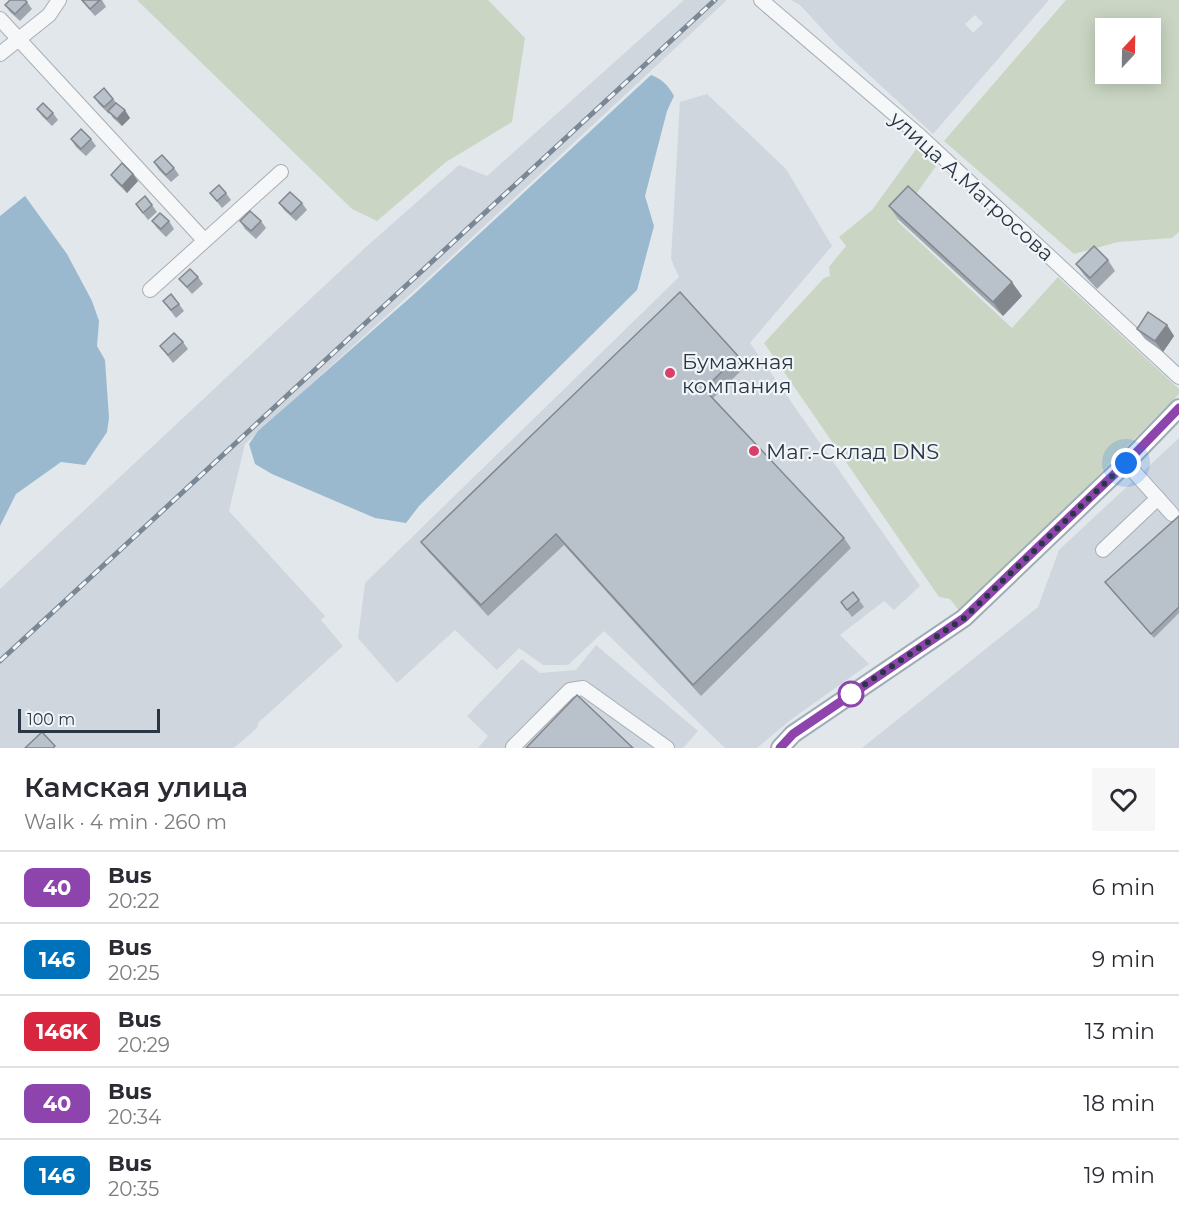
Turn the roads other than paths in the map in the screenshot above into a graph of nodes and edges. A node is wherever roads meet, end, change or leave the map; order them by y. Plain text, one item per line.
1 (59, 0) edge
2 (761, 0) edge
3 (0, 19) edge
4 (18, 39) junction
5 (0, 54) edge
6 (282, 172) dead end
7 (204, 240) junction
8 (150, 290) dead end
9 (1179, 377) edge
10 (1179, 408) edge
11 (1126, 463) junction
12 (1158, 498) junction
13 (1172, 514) dead end
14 (1103, 550) dead end
15 (786, 746) edge
16 (513, 747) edge
17 (667, 748) edge

1 - 4 street
2 - 9 street, улица А.Матросова
3 - 4 street
4 - 5 street
4 - 7 street
6 - 7 street
7 - 8 street
10 - 11 main road
11 - 12 street
11 - 15 main road
12 - 13 street
12 - 14 street
16 - 17 street

